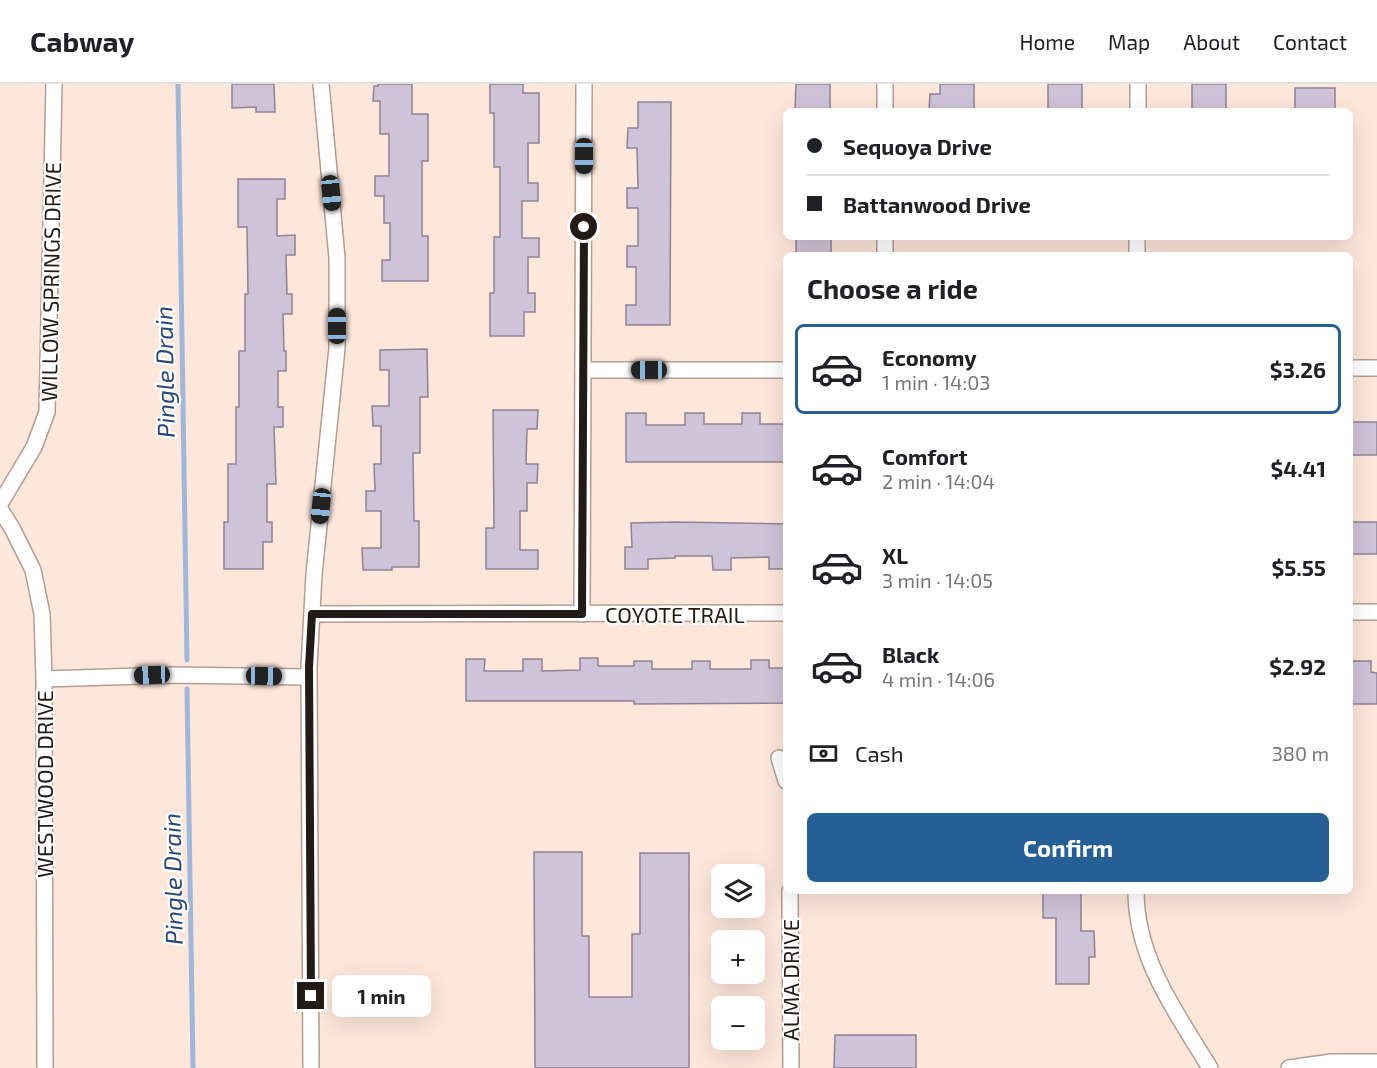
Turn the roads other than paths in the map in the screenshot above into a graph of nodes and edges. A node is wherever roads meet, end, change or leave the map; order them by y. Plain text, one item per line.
1 (54, 84) edge
2 (321, 84) edge
3 (584, 84) edge
4 (885, 84) edge
5 (1138, 84) edge
6 (885, 108) edge
7 (1138, 108) edge
8 (1353, 368) edge
9 (1377, 368) edge
10 (583, 370) junction
11 (783, 370) edge
12 (0, 504) edge
13 (0, 509) edge
14 (1353, 612) edge
15 (1377, 612) edge
16 (783, 613) edge
17 (312, 614) junction
18 (582, 614) junction
19 (309, 677) junction
20 (44, 679) junction
21 (779, 758) dead end
22 (783, 771) edge
23 (790, 894) edge
24 (1136, 894) edge
25 (1377, 1062) edge
26 (45, 1068) edge
27 (311, 1068) edge
28 (790, 1068) edge
29 (1210, 1068) edge
30 (1289, 1068) edge

1 - 12 street, WILLOW SPRINGS DRIVE
2 - 17 street
3 - 10 street
4 - 6 street
5 - 7 street
8 - 9 street
10 - 11 street
10 - 18 street
13 - 20 street, WESTWOOD DRIVE
14 - 15 street
16 - 18 street, COYOTE TRAIL
17 - 18 street, COYOTE TRAIL
17 - 19 street
19 - 20 street
19 - 27 street
20 - 26 street, WESTWOOD DRIVE
21 - 22 street
23 - 28 street, ALMA DRIVE
24 - 29 street
25 - 30 street

